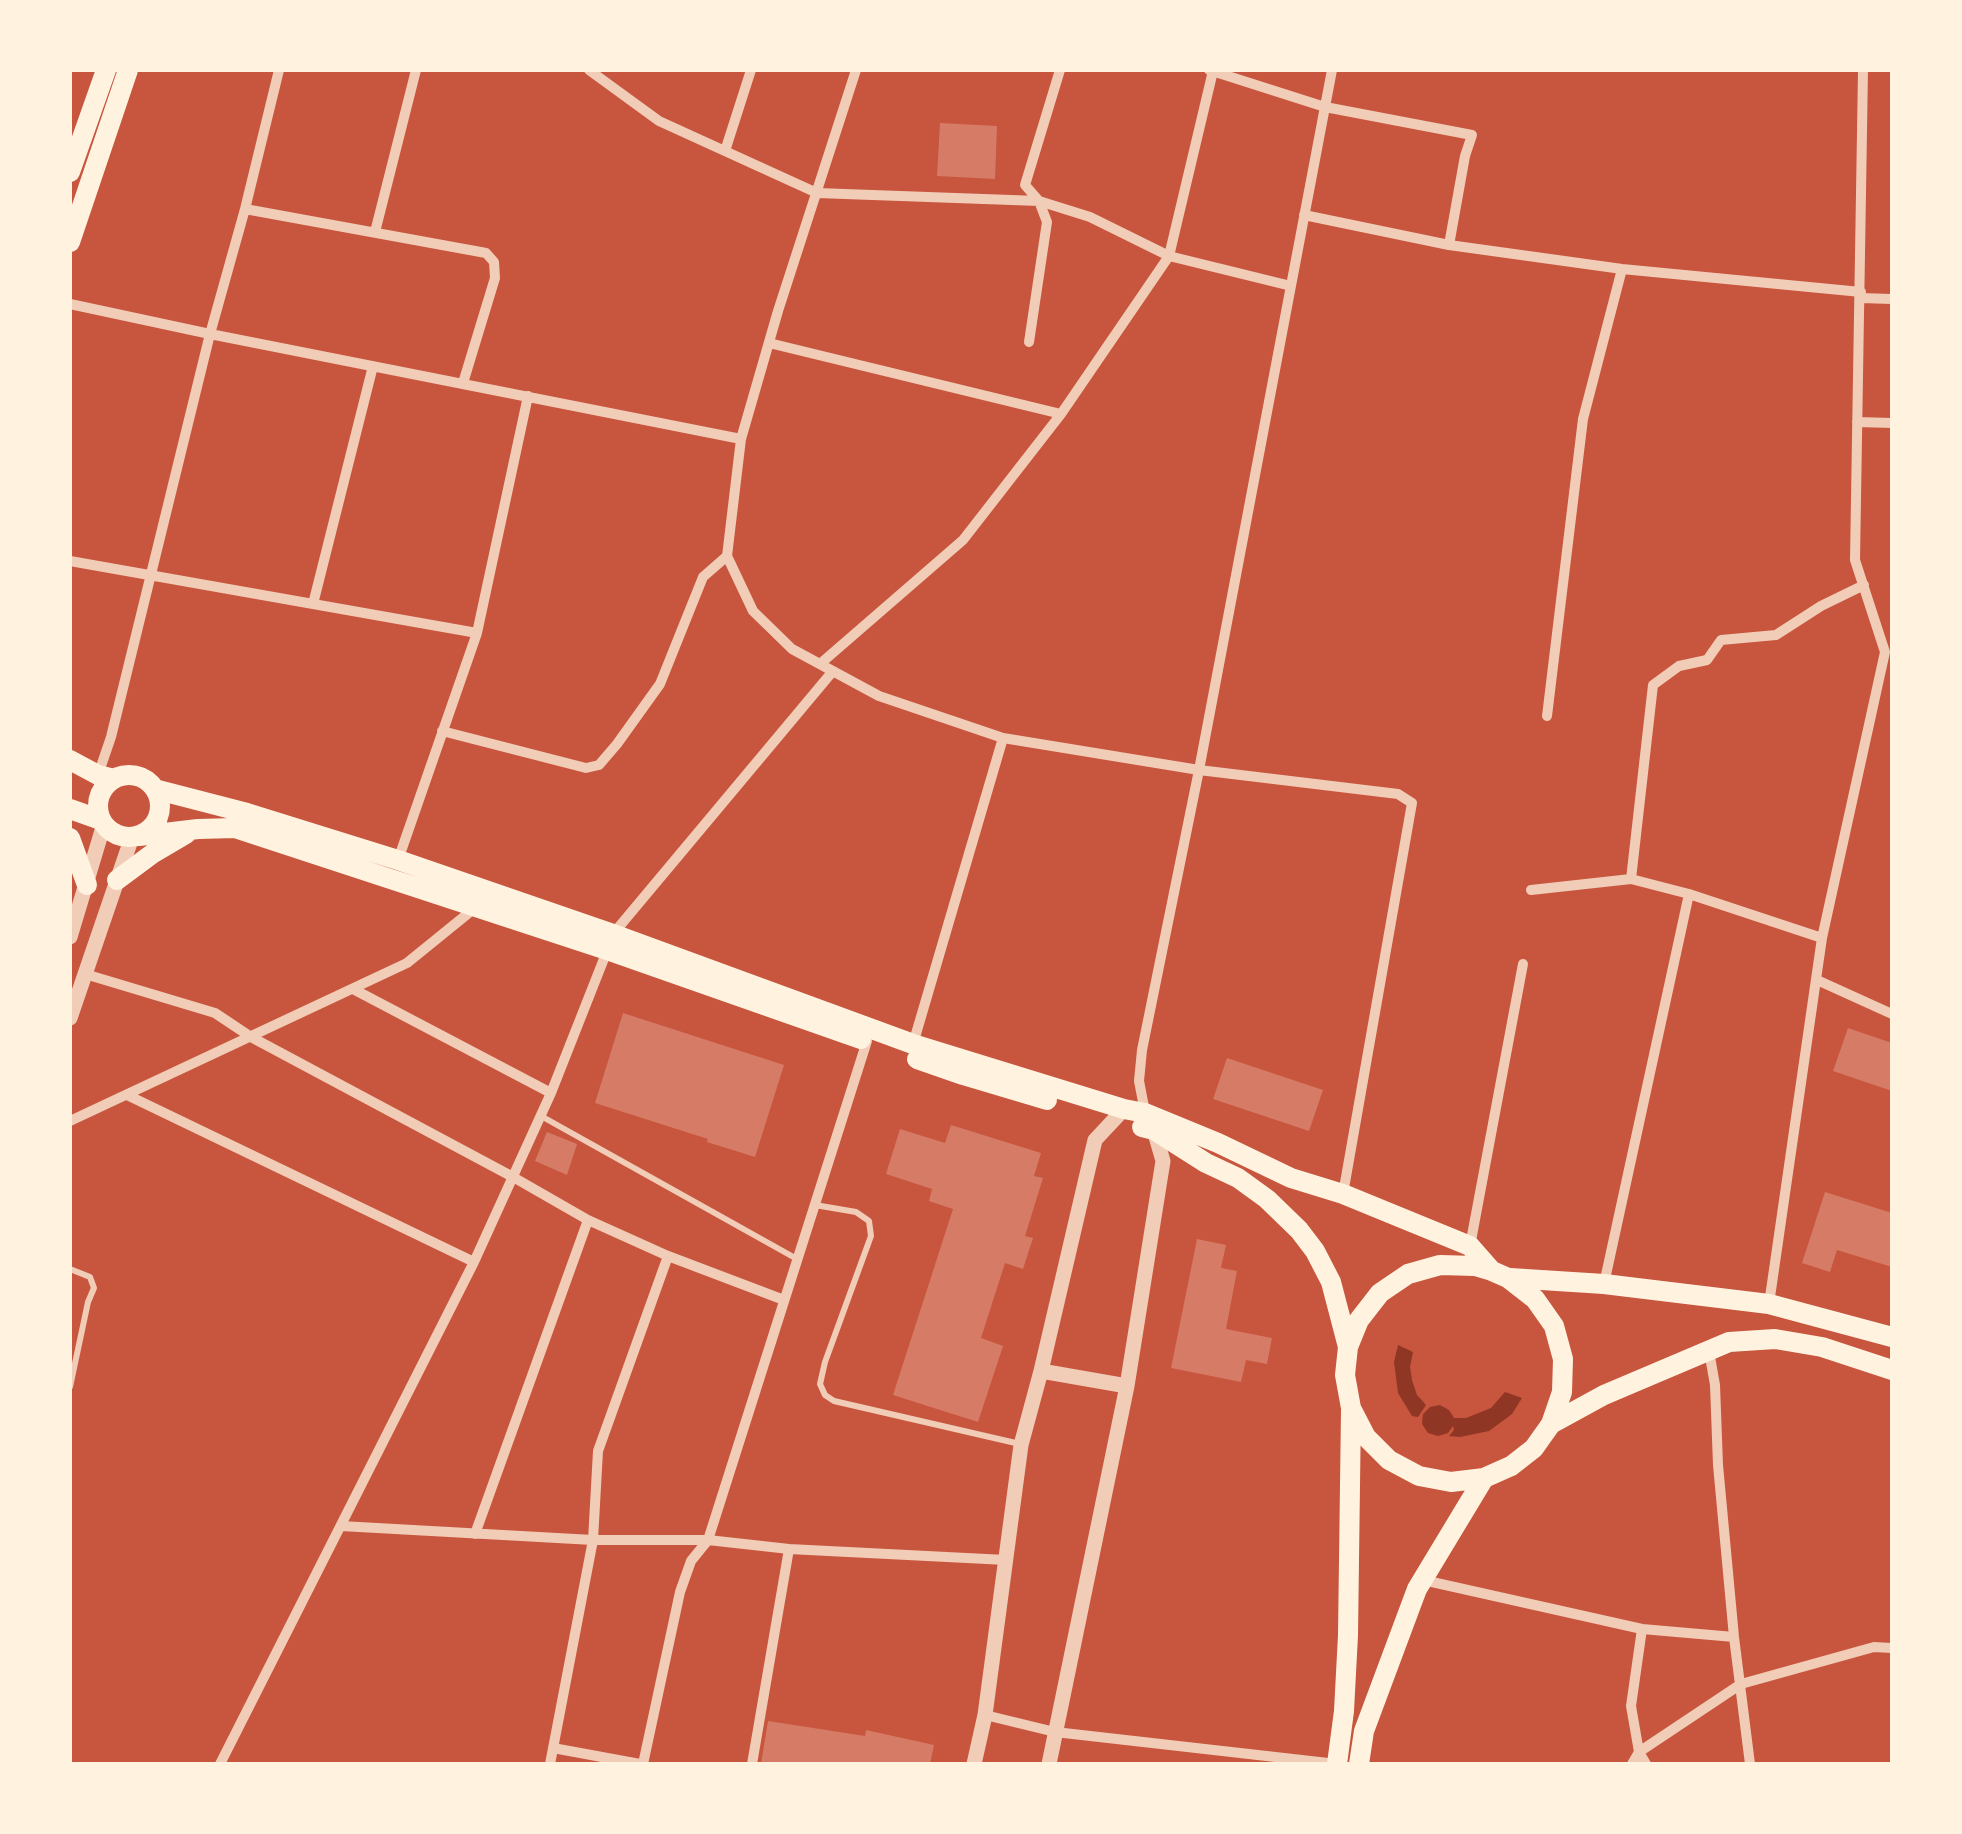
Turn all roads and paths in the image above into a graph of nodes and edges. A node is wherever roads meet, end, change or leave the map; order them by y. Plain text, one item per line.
1 (106, 70) edge
2 (128, 70) edge
3 (279, 70) edge
4 (416, 70) edge
5 (589, 70) edge
6 (751, 70) edge
7 (856, 70) edge
8 (1060, 70) edge
9 (1332, 70) edge
10 (1863, 70) edge
11 (1210, 71) edge
12 (1325, 107) junction
13 (725, 151) junction
14 (70, 172) edge
15 (816, 192) junction
16 (1039, 201) junction
17 (245, 208) junction
18 (1304, 215) junction
19 (376, 232) junction
20 (70, 242) edge
21 (1449, 246) junction
22 (1169, 256) junction
23 (1622, 269) junction
24 (1291, 286) junction
25 (1860, 295) junction
26 (1892, 299) edge
27 (70, 304) edge
28 (210, 334) junction
29 (1029, 342) dead end
30 (769, 343) junction
31 (373, 366) junction
32 (463, 383) junction
33 (528, 396) junction
34 (1061, 414) junction
35 (1857, 422) junction
36 (1892, 422) edge
37 (742, 438) junction
38 (727, 556) junction
39 (70, 560) edge
40 (150, 576) junction
41 (1864, 585) junction
42 (313, 604) junction
43 (477, 633) junction
44 (820, 664) junction
45 (833, 671) junction
46 (1546, 716) dead end
47 (442, 731) junction
48 (1003, 738) junction
49 (70, 760) edge
50 (1199, 770) junction
51 (106, 777) junction
52 (158, 790) junction
53 (70, 809) edge
54 (102, 822) junction
55 (195, 829) junction
56 (135, 836) junction
57 (70, 838) edge
58 (398, 860) junction
59 (1631, 879) junction
60 (118, 880) junction
61 (87, 885) junction
62 (1531, 890) dead end
63 (1689, 894) junction
64 (476, 906) junction
65 (73, 919) edge
66 (70, 937) edge
67 (1822, 938) junction
68 (610, 942) junction
69 (1523, 964) dead end
70 (85, 974) junction
71 (1817, 980) junction
72 (353, 989) junction
73 (1892, 1014) edge
74 (70, 1018) edge
75 (251, 1038) junction
76 (867, 1041) junction
77 (913, 1044) junction
78 (551, 1093) junction
79 (127, 1095) junction
80 (541, 1116) junction
81 (1134, 1118) junction
82 (70, 1122) edge
83 (513, 1177) junction
84 (1343, 1194) junction
85 (814, 1205) junction
86 (588, 1220) junction
87 (1470, 1246) junction
88 (668, 1256) junction
89 (797, 1259) junction
90 (474, 1262) junction
91 (70, 1269) edge
92 (1500, 1274) junction
93 (1604, 1284) junction
94 (784, 1300) junction
95 (1769, 1304) junction
96 (1892, 1337) edge
97 (1348, 1347) junction
98 (1709, 1351) junction
99 (1892, 1370) edge
100 (1041, 1371) junction
101 (1127, 1386) junction
102 (70, 1387) edge
103 (1351, 1408) junction
104 (1551, 1424) junction
105 (1021, 1445) junction
106 (1484, 1478) junction
107 (341, 1526) junction
108 (475, 1534) junction
109 (593, 1540) junction
110 (708, 1540) junction
111 (789, 1549) junction
112 (1006, 1560) junction
113 (1422, 1580) junction
114 (1642, 1629) junction
115 (1734, 1636) junction
116 (1892, 1648) edge
117 (1741, 1684) junction
118 (985, 1716) junction
119 (1055, 1732) junction
120 (553, 1748) junction
121 (1639, 1752) junction
122 (220, 1764) edge
123 (550, 1764) edge
124 (641, 1764) edge
125 (752, 1764) edge
126 (974, 1764) edge
127 (1049, 1764) edge
128 (1337, 1764) edge
129 (1359, 1764) edge
130 (1632, 1764) edge
131 (1646, 1764) edge
132 (1750, 1764) edge

1 - 14 main road
2 - 20 main road
3 - 17 street
4 - 19 street
5 - 13 street
6 - 13 street
7 - 15 street
8 - 16 street
9 - 12 street
10 - 25 street
11 - 12 street
11 - 22 street
12 - 18 street
12 - 21 street
13 - 15 street
15 - 16 street
15 - 30 street
16 - 22 street
16 - 29 street
17 - 19 street
17 - 28 street
18 - 21 street
18 - 24 street
19 - 32 street
21 - 23 street
22 - 24 street
22 - 34 street
23 - 25 street
23 - 46 street
24 - 50 street
25 - 26 street
25 - 35 street
27 - 28 street
28 - 31 street
28 - 40 street
30 - 34 street
30 - 37 street
31 - 32 street
31 - 42 street
32 - 33 street
33 - 37 street
33 - 43 street
34 - 44 street
35 - 36 street
35 - 41 street
37 - 38 street
38 - 44 street
38 - 47 street
39 - 40 street
40 - 42 street
40 - 51 street
41 - 59 street
41 - 67 street
42 - 43 street
43 - 47 street
44 - 45 street
45 - 48 street
45 - 68 street
47 - 58 street
48 - 50 street
48 - 77 street
49 - 51 main road
50 - 81 street
50 - 84 street
51 - 52 main road
51 - 54 main road
52 - 56 main road
52 - 58 main road
53 - 54 main road
54 - 56 main road
54 - 61 street
55 - 56 main road
55 - 60 main road
55 - 64 main road
56 - 60 street
57 - 61 main road
58 - 68 main road
59 - 62 street
59 - 63 street
60 - 70 street
61 - 65 street
63 - 67 street
63 - 93 street
64 - 68 main road
64 - 72 street
65 - 66 street
67 - 71 street
68 - 76 main road
68 - 77 main road
68 - 78 street
69 - 87 street
70 - 74 street
70 - 75 street
71 - 73 street
71 - 95 street
72 - 75 street
72 - 78 street
75 - 79 street
75 - 83 street
76 - 81 main road
76 - 85 street
77 - 81 main road
78 - 80 street
79 - 82 street
79 - 90 street
80 - 83 street
80 - 89 lane
81 - 84 main road
81 - 97 main road
81 - 100 street
81 - 101 street
83 - 86 street
83 - 90 street
84 - 87 main road
85 - 89 street
85 - 105 lane
86 - 88 street
86 - 108 street
87 - 92 main road
88 - 94 street
88 - 109 street
89 - 94 street
90 - 107 street
91 - 102 lane
92 - 93 main road
92 - 97 main road
92 - 104 main road
93 - 95 main road
94 - 110 street
95 - 96 main road
97 - 103 main road
98 - 99 main road
98 - 104 main road
98 - 115 street
100 - 101 street
100 - 105 street
101 - 119 street
103 - 106 main road
103 - 128 main road
104 - 106 main road
105 - 112 street
106 - 113 main road
107 - 108 street
107 - 122 street
108 - 109 street
109 - 110 street
109 - 120 street
110 - 111 street
110 - 124 street
111 - 112 street
111 - 125 street
112 - 118 street
113 - 114 street
113 - 129 main road
114 - 115 street
114 - 121 street
115 - 117 street
116 - 117 street
117 - 121 street
117 - 132 street
118 - 119 street
118 - 126 street
119 - 127 street
119 - 128 street
120 - 123 street
120 - 124 street
121 - 130 street
121 - 131 street

